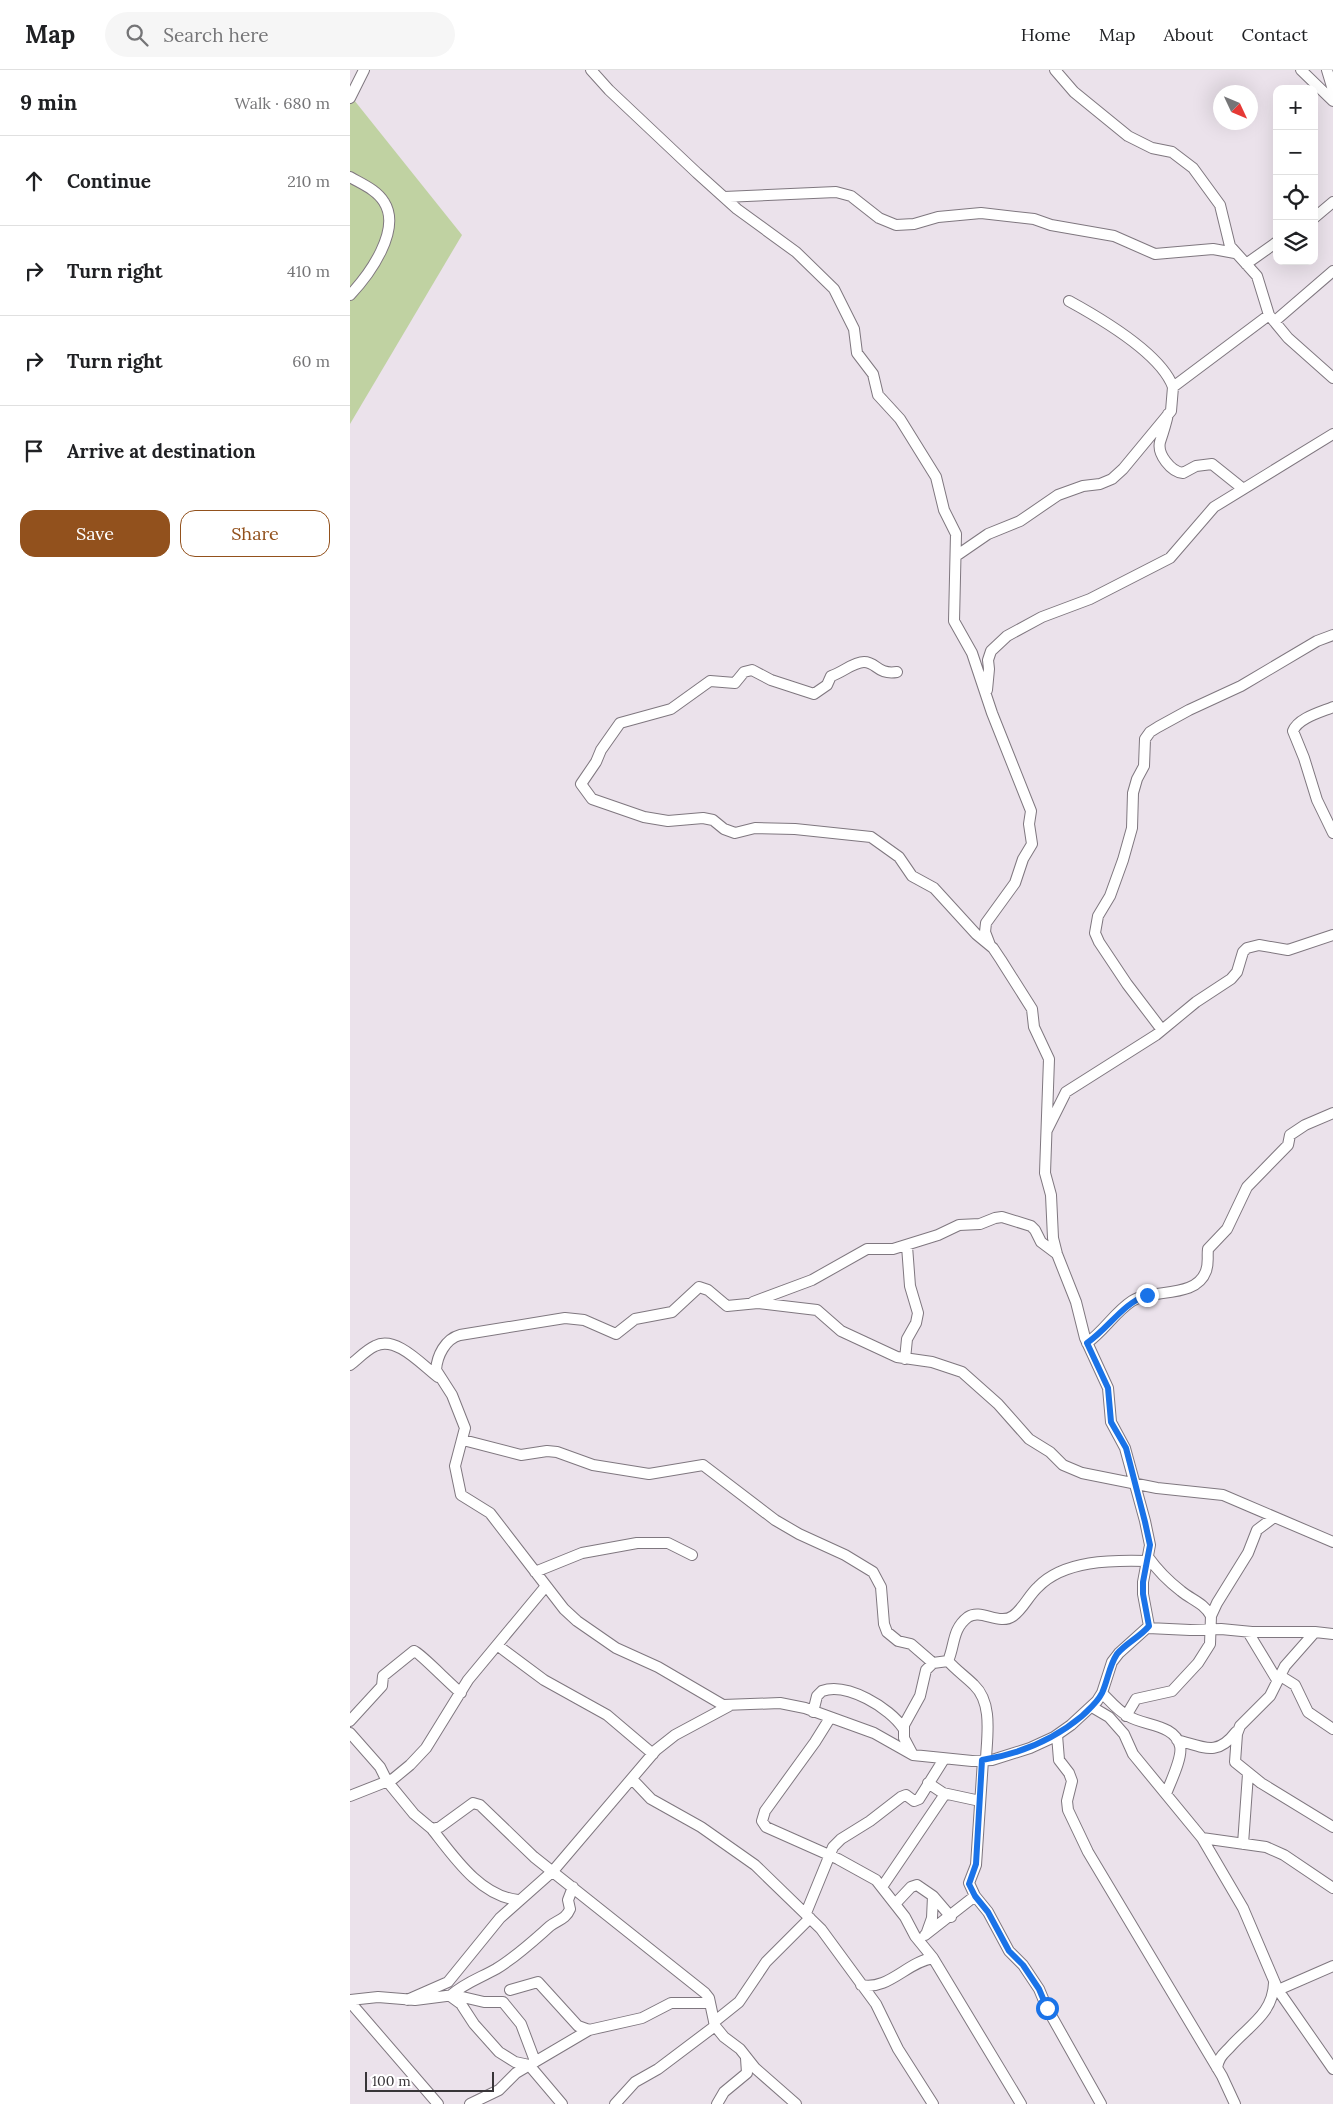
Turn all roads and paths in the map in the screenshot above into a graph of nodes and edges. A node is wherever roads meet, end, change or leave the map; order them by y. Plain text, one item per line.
1 (364, 70) edge
2 (591, 70) edge
3 (1055, 70) edge
4 (1301, 70) edge
5 (1327, 70) edge
6 (1333, 90) edge
7 (350, 98) edge
8 (1333, 100) edge
9 (350, 177) edge
10 (724, 197) junction
11 (1333, 202) edge
12 (1318, 215) edge
13 (1273, 245) edge
14 (1235, 254) junction
15 (1246, 264) junction
16 (1333, 271) edge
17 (350, 295) edge
18 (1069, 301) dead end
19 (1272, 318) junction
20 (1333, 378) edge
21 (1173, 388) junction
22 (1168, 414) junction
23 (1333, 434) edge
24 (1242, 488) junction
25 (956, 556) junction
26 (1333, 635) edge
27 (897, 672) dead end
28 (986, 692) junction
29 (1333, 707) edge
30 (1333, 833) edge
31 (1333, 935) edge
32 (990, 946) junction
33 (1162, 1030) junction
34 (1333, 1114) edge
35 (1046, 1132) junction
36 (907, 1246) junction
37 (1057, 1254) junction
38 (746, 1304) junction
39 (1087, 1343) junction
40 (906, 1359) junction
41 (350, 1365) edge
42 (438, 1377) junction
43 (463, 1440) junction
44 (1134, 1482) junction
45 (1273, 1518) junction
46 (1333, 1542) edge
47 (692, 1555) dead end
48 (1148, 1559) junction
49 (535, 1572) junction
50 (546, 1586) junction
51 (1211, 1616) junction
52 (1148, 1628) junction
53 (1211, 1629) junction
54 (1248, 1632) junction
55 (1315, 1632) junction
56 (1333, 1634) edge
57 (497, 1645) junction
58 (948, 1661) junction
59 (933, 1662) junction
60 (1278, 1678) junction
61 (461, 1693) junction
62 (1102, 1693) junction
63 (729, 1706) junction
64 (1092, 1706) junction
65 (813, 1712) junction
66 (1126, 1716) junction
67 (830, 1718) junction
68 (350, 1721) edge
69 (903, 1728) junction
70 (1333, 1729) edge
71 (1238, 1730) junction
72 (350, 1732) edge
73 (1058, 1735) junction
74 (1177, 1740) junction
75 (653, 1754) junction
76 (913, 1755) junction
77 (944, 1758) junction
78 (984, 1760) junction
79 (1248, 1774) junction
80 (632, 1779) junction
81 (387, 1782) junction
82 (928, 1783) junction
83 (945, 1794) junction
84 (1166, 1794) junction
85 (350, 1796) edge
86 (980, 1801) junction
87 (1333, 1827) edge
88 (432, 1828) junction
89 (1202, 1838) junction
90 (1243, 1844) junction
91 (830, 1855) junction
92 (553, 1871) junction
93 (573, 1886) junction
94 (882, 1887) junction
95 (1333, 1888) edge
96 (933, 1896) junction
97 (975, 1896) junction
98 (518, 1900) junction
99 (895, 1904) junction
100 (808, 1915) junction
101 (951, 1917) junction
102 (925, 1935) junction
103 (924, 1947) junction
104 (933, 1958) junction
105 (1333, 1966) edge
106 (1274, 1980) junction
107 (861, 1986) junction
108 (510, 1990) dead end
109 (1278, 1990) junction
110 (450, 1996) junction
111 (407, 2000) junction
112 (350, 2001) edge
113 (710, 2003) junction
114 (715, 2024) junction
115 (590, 2030) junction
116 (746, 2057) junction
117 (532, 2063) junction
118 (1216, 2068) junction
119 (1333, 2069) edge
120 (438, 2104) edge
121 (470, 2104) edge
122 (562, 2104) edge
123 (615, 2104) edge
124 (717, 2104) edge
125 (796, 2104) edge
126 (933, 2104) edge
127 (1021, 2104) edge
128 (1101, 2104) edge
129 (1236, 2104) edge

1 - 7 street
2 - 10 street
3 - 14 street
4 - 8 street
5 - 6 street
9 - 17 street
10 - 14 street
10 - 25 street
11 - 12 street
13 - 15 street
14 - 15 street
15 - 19 street
16 - 19 street
18 - 21 street
19 - 20 street
19 - 21 street
21 - 22 street
22 - 24 street
22 - 25 street
23 - 24 street
24 - 28 street
25 - 28 street
26 - 33 street
27 - 32 street
28 - 32 street
29 - 30 street
31 - 33 street
32 - 35 street
33 - 35 street
34 - 39 street
35 - 37 street
36 - 37 street
36 - 38 street
36 - 40 street
37 - 39 street
38 - 40 street
38 - 42 street
39 - 44 street
40 - 44 street
41 - 42 street
42 - 43 street
43 - 49 street
43 - 59 street
44 - 45 street
44 - 48 street
45 - 46 street
45 - 51 street
47 - 49 street
48 - 51 street
48 - 52 street
48 - 58 street
49 - 50 street
50 - 57 street
50 - 63 street
51 - 53 street
52 - 53 street
52 - 62 street
53 - 54 street
53 - 66 street
54 - 55 street
54 - 60 street
55 - 56 street
55 - 60 street
57 - 61 street
57 - 75 street
58 - 59 street
58 - 78 street
59 - 69 street
60 - 70 street
60 - 71 street
61 - 68 street
61 - 81 street
62 - 64 street
62 - 66 street
63 - 65 street
63 - 75 street
64 - 73 street
64 - 84 street
65 - 67 street
65 - 69 street
66 - 74 street
67 - 76 street
67 - 91 street
69 - 76 street
71 - 74 street
71 - 79 street
72 - 81 street
73 - 78 street
73 - 118 street
74 - 84 street
75 - 80 street
76 - 77 street
77 - 78 street
77 - 82 street
78 - 86 street
79 - 87 street
79 - 90 street
80 - 92 street
80 - 100 street
81 - 85 street
81 - 88 street
82 - 83 street
82 - 91 street
83 - 86 street
83 - 94 street
84 - 89 street
86 - 97 street
88 - 92 street
88 - 98 street
89 - 90 street
89 - 106 street
90 - 95 street
91 - 94 street
91 - 100 street
92 - 93 street
92 - 98 street
93 - 110 street
93 - 113 street
94 - 99 street
96 - 99 street
96 - 101 street
96 - 102 street
97 - 101 street
97 - 128 street
98 - 111 street
99 - 103 street
100 - 107 street
100 - 114 street
101 - 102 street
102 - 103 street
103 - 104 street
104 - 107 street
104 - 127 street
105 - 109 street
106 - 109 street
106 - 118 street
107 - 126 street
108 - 115 street
109 - 119 street
110 - 111 street
110 - 117 street
110 - 117 street
111 - 112 street
112 - 120 street
113 - 114 street
113 - 115 street
114 - 116 street
114 - 123 street
115 - 117 street
116 - 124 street
116 - 125 street
117 - 121 street
117 - 122 street
118 - 129 street

